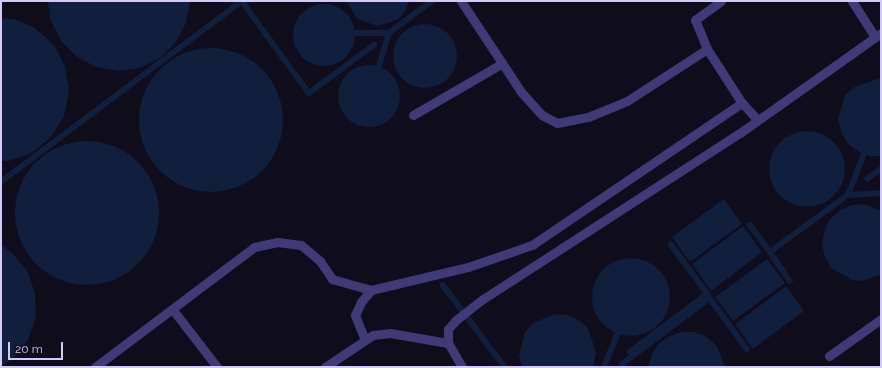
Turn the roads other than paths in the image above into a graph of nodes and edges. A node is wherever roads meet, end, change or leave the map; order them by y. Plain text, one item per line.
1 (461, 1) edge
2 (721, 1) edge
3 (852, 1) edge
4 (878, 35) edge
5 (707, 49) junction
6 (501, 64) junction
7 (742, 103) junction
8 (413, 115) dead end
9 (758, 120) junction
10 (371, 290) junction
11 (172, 310) junction
12 (881, 319) edge
13 (365, 340) junction
14 (448, 343) junction
15 (829, 356) dead end
16 (94, 367) edge
17 (217, 367) edge
18 (325, 367) edge
19 (462, 367) edge

1 - 6 lane
2 - 5 lane
3 - 4 lane
4 - 9 lane
5 - 6 lane
5 - 7 lane
6 - 8 lane
7 - 9 lane
7 - 10 lane
9 - 14 lane
10 - 11 lane
10 - 13 lane
11 - 16 lane
11 - 17 lane
12 - 15 lane
13 - 14 lane
13 - 18 lane
14 - 19 lane

